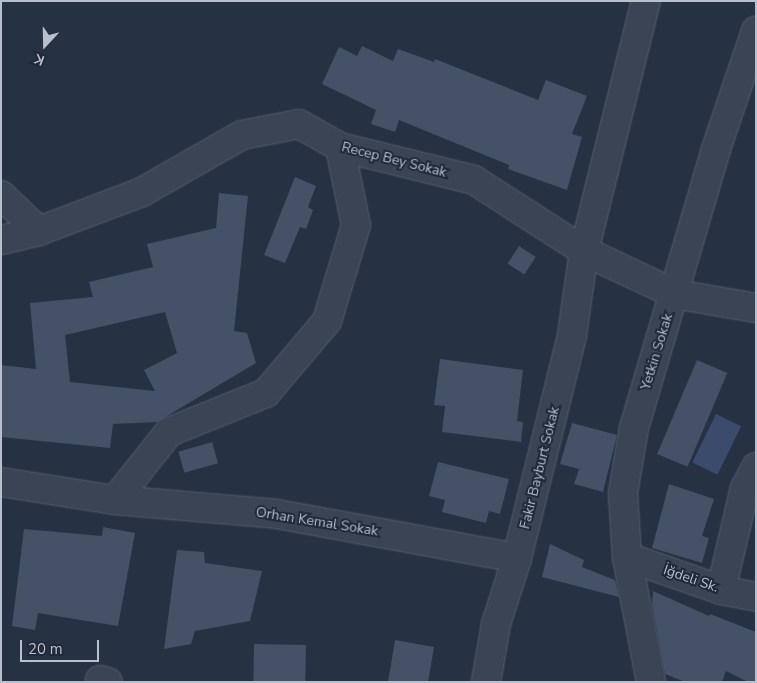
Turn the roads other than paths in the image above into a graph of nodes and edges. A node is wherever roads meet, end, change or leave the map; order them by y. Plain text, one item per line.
1 (646, 1) edge
2 (755, 36) edge
3 (340, 147) junction
4 (1, 195) edge
5 (39, 231) junction
6 (1, 240) edge
7 (584, 251) junction
8 (675, 294) junction
9 (756, 308) edge
10 (756, 467) edge
11 (1, 482) edge
12 (115, 500) junction
13 (627, 557) junction
14 (517, 558) junction
15 (721, 590) junction
16 (756, 597) edge
17 (486, 682) edge
18 (651, 682) edge

1 - 7 street, Fakir Bayburt Sokak
2 - 8 street, Yetkin Sokak
3 - 5 street, Recep Bey Sokak
3 - 7 street, Recep Bey Sokak
3 - 12 street
4 - 5 street
5 - 6 street, Recep Bey Sokak
7 - 8 street, Recep Bey Sokak
7 - 14 street, Fakir Bayburt Sokak
8 - 9 street, Recep Bey Sokak
8 - 13 street, Yetkin Sokak
10 - 15 street
11 - 12 street, Orhan Kemal Sokak
12 - 14 street, Orhan Kemal Sokak
13 - 15 street, İğdeli Sk.
13 - 18 street, Yetkin Sokak
14 - 17 street, Fakir Bayburt Sokak
15 - 16 street, İğdeli Sk.

